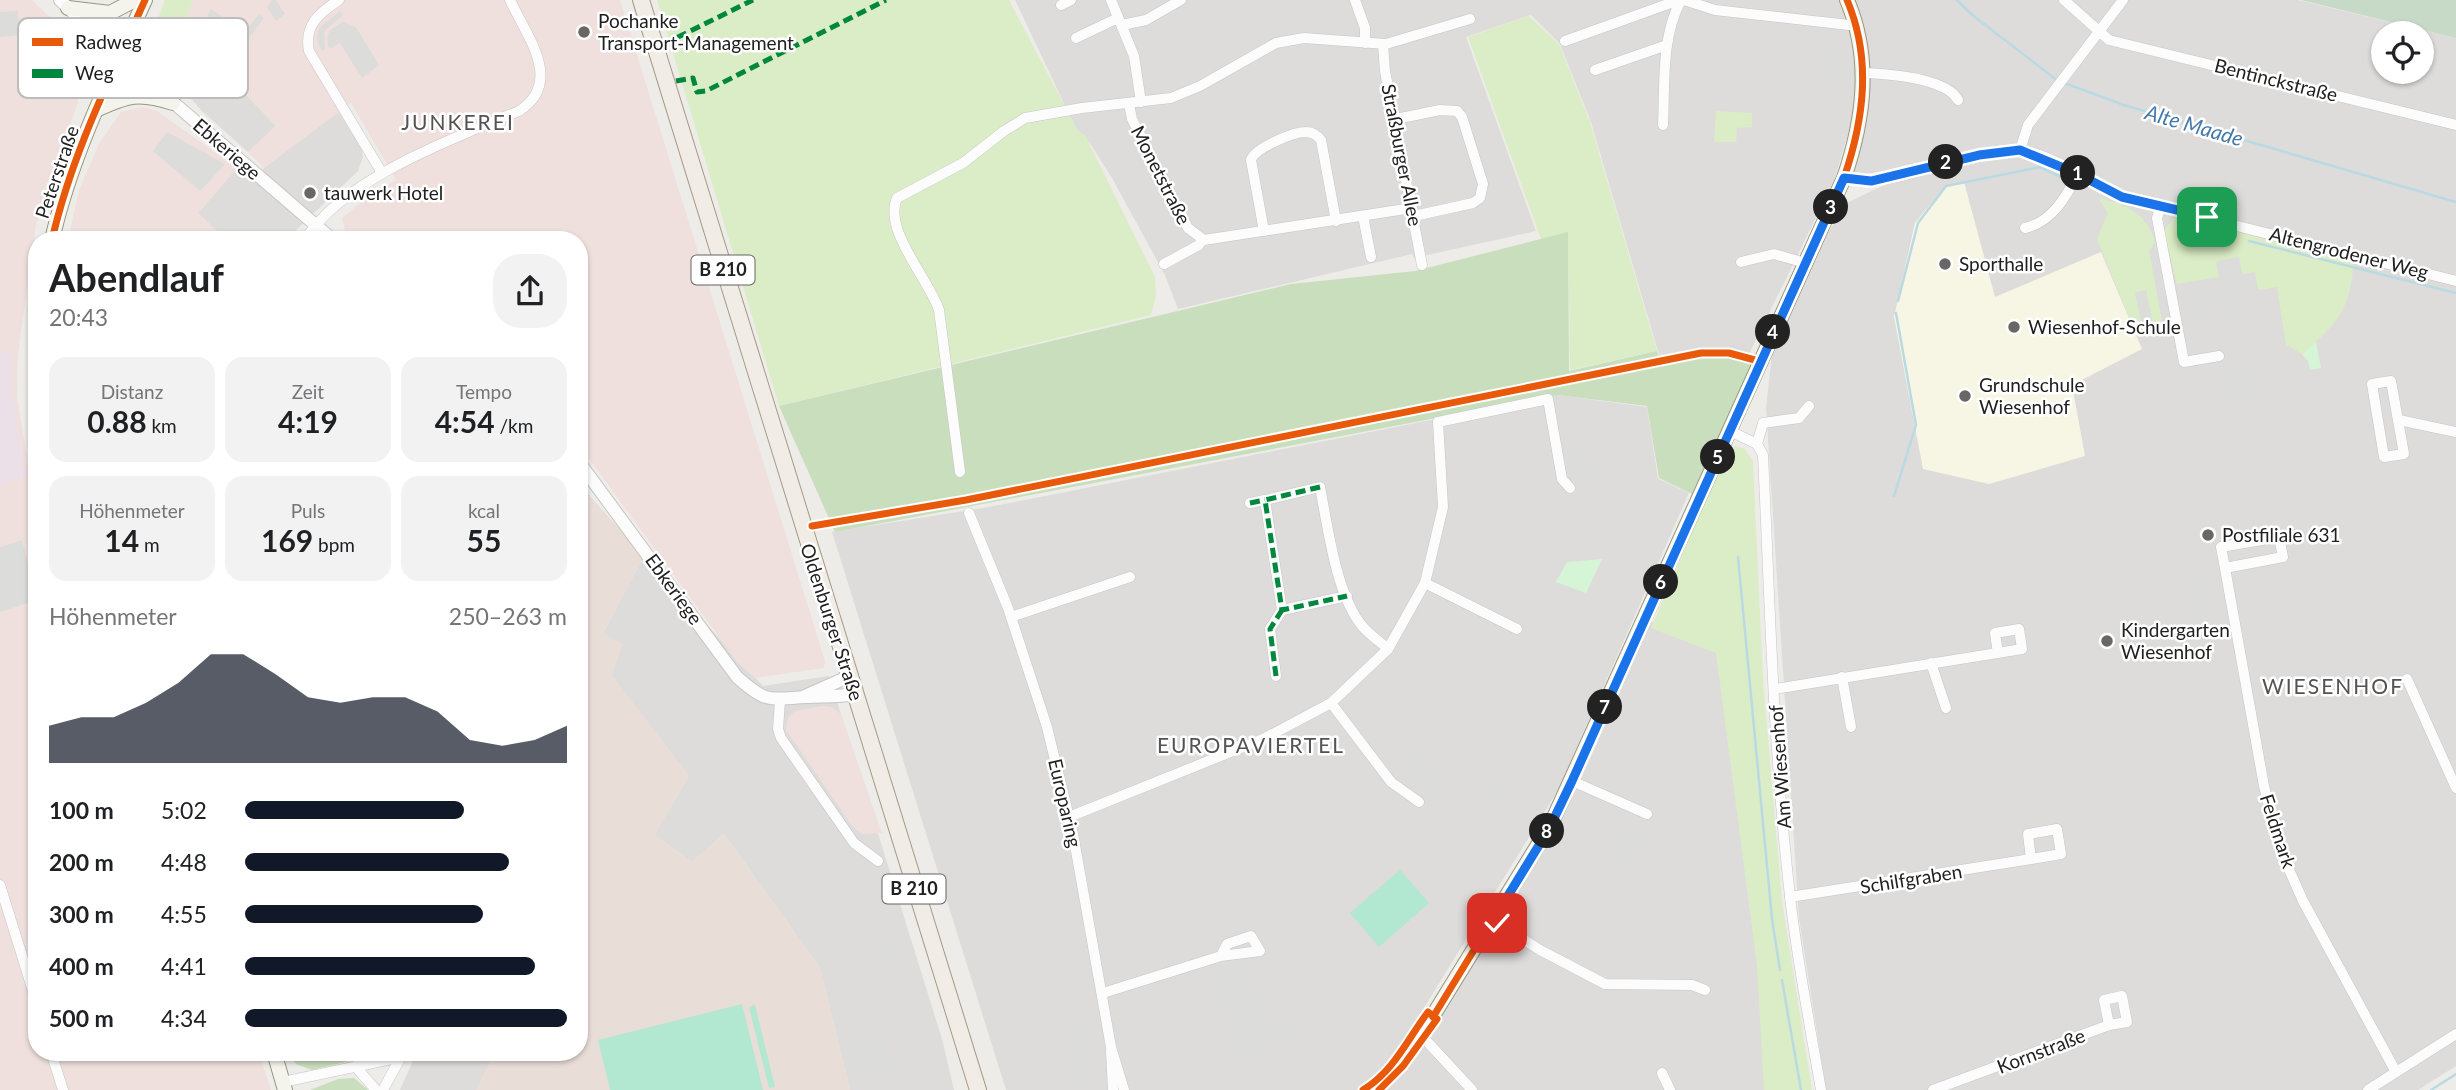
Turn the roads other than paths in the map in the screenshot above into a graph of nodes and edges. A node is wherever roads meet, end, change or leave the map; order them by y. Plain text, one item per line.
1 (135, 0) edge
2 (145, 0) edge
3 (339, 0) edge
4 (510, 0) edge
5 (641, 0) edge
6 (1111, 0) edge
7 (1181, 0) edge
8 (1355, 0) edge
9 (1681, 0) edge
10 (1847, 0) edge
11 (2064, 0) edge
12 (2123, 0) edge
13 (64, 4) edge
14 (78, 18) edge
15 (136, 18) edge
16 (1470, 19) dead end
17 (1120, 21) junction
18 (1858, 26) junction
19 (2100, 30) junction
20 (1076, 38) dead end
21 (1565, 41) dead end
22 (1366, 43) junction
23 (1383, 44) junction
24 (1667, 45) junction
25 (1595, 69) dead end
26 (1865, 73) junction
27 (101, 98) edge
28 (126, 98) edge
29 (168, 98) edge
30 (1958, 100) dead end
31 (1141, 102) junction
32 (1129, 104) junction
33 (96, 110) junction
34 (1396, 119) junction
35 (1663, 125) dead end
36 (2456, 125) edge
37 (2020, 150) junction
38 (382, 173) junction
39 (2078, 174) junction
40 (1844, 178) junction
41 (2161, 206) junction
42 (1413, 212) junction
43 (1363, 216) junction
44 (1336, 221) junction
45 (316, 224) junction
46 (2025, 228) dead end
47 (54, 231) edge
48 (311, 231) edge
49 (323, 231) edge
50 (1264, 231) junction
51 (1202, 240) junction
52 (1371, 257) dead end
53 (1741, 262) dead end
54 (1805, 263) junction
55 (1164, 264) dead end
56 (1422, 265) dead end
57 (2456, 281) edge
58 (2219, 356) dead end
59 (1809, 406) dead end
60 (2399, 420) junction
61 (1730, 431) junction
62 (2456, 432) edge
63 (1757, 444) junction
64 (960, 472) dead end
65 (588, 474) edge
66 (1570, 488) dead end
67 (1265, 500) junction
68 (1250, 503) dead end
69 (970, 513) dead end
70 (2225, 568) junction
71 (1130, 577) dead end
72 (1425, 583) junction
73 (1347, 596) junction
74 (1282, 610) junction
75 (1010, 617) junction
76 (1517, 629) dead end
77 (1388, 649) junction
78 (1998, 653) dead end
79 (1931, 663) junction
80 (850, 676) junction
81 (1276, 676) dead end
82 (1842, 677) junction
83 (2407, 679) dead end
84 (1774, 689) junction
85 (855, 694) junction
86 (804, 697) junction
87 (780, 701) junction
88 (1331, 703) junction
89 (1946, 708) dead end
90 (1851, 727) dead end
91 (1572, 781) junction
92 (2456, 788) edge
93 (1419, 802) dead end
94 (1647, 814) dead end
95 (1069, 817) junction
96 (2031, 859) dead end
97 (878, 860) dead end
98 (0, 885) edge
99 (1790, 897) junction
100 (1493, 920) junction
101 (1222, 956) dead end
102 (28, 975) edge
103 (1705, 990) dead end
104 (1102, 993) junction
105 (2109, 1025) dead end
106 (2456, 1034) edge
107 (1421, 1035) junction
108 (1111, 1047) junction
109 (54, 1061) edge
110 (277, 1061) edge
111 (375, 1061) edge
112 (398, 1061) edge
113 (355, 1066) junction
114 (2396, 1072) junction
115 (1662, 1073) dead end
116 (1459, 1079) junction
117 (284, 1086) edge
118 (976, 1088) edge
119 (63, 1090) edge
120 (376, 1090) edge
121 (383, 1090) edge
122 (1113, 1090) edge
123 (1124, 1090) edge
124 (1372, 1090) edge
125 (1455, 1090) edge
126 (1472, 1090) edge
127 (1670, 1090) edge
128 (1821, 1090) edge
129 (1933, 1090) edge
130 (2368, 1090) edge

1 - 13 main road
2 - 15 main road, Peterstraße
3 - 38 street
4 - 38 street
5 - 80 main road, Oldenburger Straße / B 210
6 - 17 street
7 - 17 street
8 - 22 street
9 - 18 street
9 - 21 street
9 - 24 street
10 - 18 main road
11 - 19 street, Bentinckstraße
12 - 19 street
13 - 14 street, Ebkeriege
16 - 23 street
17 - 20 street
17 - 31 street
18 - 26 main road
19 - 36 street, Bentinckstraße
19 - 37 street
22 - 23 street
22 - 31 street
23 - 34 street, Straßburger Allee
24 - 25 street
24 - 35 street
26 - 30 street
26 - 40 main road
27 - 33 main road, Peterstraße
28 - 33 main road
29 - 45 street, Ebkeriege
31 - 32 street
32 - 51 street, Monetstraße
32 - 64 street
33 - 47 main road, Peterstraße
34 - 42 street, Straßburger Allee
34 - 42 street, Monetstraße
37 - 39 street
37 - 40 street
38 - 45 street
39 - 41 street
39 - 46 street
40 - 54 main road
41 - 57 street, Altengrodener Weg
41 - 58 street
42 - 43 street, Monetstraße
42 - 56 street, Straßburger Allee
43 - 44 street, Monetstraße
43 - 52 street
44 - 50 street, Monetstraße
44 - 50 street
45 - 48 street
45 - 49 street, Ebkeriege
50 - 51 street, Monetstraße
51 - 55 street, Monetstraße
53 - 54 street
54 - 61 main road
59 - 63 street
60 - 60 street
60 - 62 street
61 - 63 street
61 - 91 main road
63 - 84 street, Am Wiesenhof
65 - 87 street, Ebkeriege
66 - 72 street
67 - 68 street
67 - 73 street
67 - 74 street
69 - 75 street, Europaring
70 - 70 street
70 - 114 street, Feldmark
71 - 75 street
72 - 76 street
72 - 77 street
73 - 74 street
73 - 77 street
74 - 81 street
75 - 95 street, Europaring
77 - 88 street
78 - 79 street
79 - 82 street
79 - 89 street
80 - 85 main road, Oldenburger Straße / B 210
80 - 86 street
82 - 84 street
82 - 90 street
83 - 92 street
84 - 99 street, Am Wiesenhof
85 - 86 street
85 - 118 main road, Oldenburger Straße / B 210
86 - 87 street
87 - 97 street
88 - 93 street
88 - 95 street
91 - 94 street
91 - 100 main road
95 - 104 street, Europaring
96 - 99 street, Schilfgraben
98 - 102 street
99 - 128 street, Am Wiesenhof
100 - 103 street
100 - 107 main road
101 - 104 street
104 - 108 street, Europaring
105 - 129 street, Kornstraße
106 - 114 street
107 - 116 street
107 - 124 main road
108 - 122 street, Europaring
108 - 123 street, Europaring
109 - 119 street
110 - 117 main road
111 - 113 street
112 - 121 street
113 - 117 street
113 - 120 street
114 - 130 street
115 - 127 street
116 - 125 street
116 - 126 street

